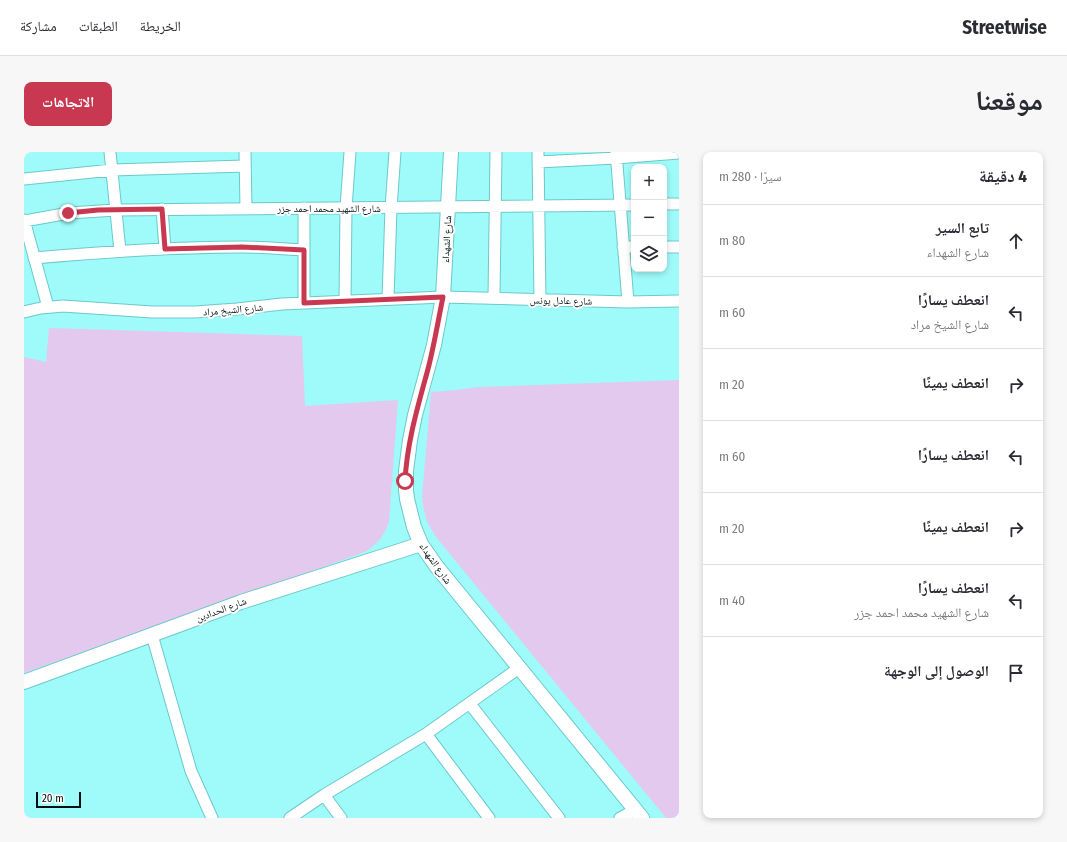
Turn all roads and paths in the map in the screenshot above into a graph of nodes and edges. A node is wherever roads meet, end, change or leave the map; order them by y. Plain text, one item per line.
1 (110, 152) edge
2 (245, 152) edge
3 (350, 152) edge
4 (395, 152) edge
5 (450, 152) edge
6 (496, 152) edge
7 (679, 153) edge
8 (616, 155) edge
9 (538, 157) edge
10 (245, 166) junction
11 (112, 170) junction
12 (24, 179) edge
13 (667, 204) edge
14 (679, 204) edge
15 (620, 205) junction
16 (631, 205) edge
17 (538, 206) junction
18 (447, 207) junction
19 (495, 207) junction
20 (304, 208) junction
21 (346, 208) junction
22 (391, 208) junction
23 (162, 209) junction
24 (246, 209) junction
25 (116, 210) junction
26 (24, 221) edge
27 (629, 247) edge
28 (667, 247) edge
29 (679, 247) edge
30 (165, 249) junction
31 (304, 250) junction
32 (120, 251) junction
33 (34, 258) junction
34 (443, 297) junction
35 (494, 298) junction
36 (388, 299) junction
37 (540, 300) junction
38 (679, 300) edge
39 (345, 301) junction
40 (628, 302) junction
41 (304, 303) junction
42 (48, 307) junction
43 (24, 312) edge
44 (421, 544) junction
45 (152, 635) junction
46 (519, 668) junction
47 (24, 682) edge
48 (470, 704) junction
49 (426, 734) junction
50 (324, 795) junction
51 (638, 814) edge
52 (212, 818) edge
53 (290, 818) edge
54 (341, 818) edge
55 (489, 818) edge
56 (559, 818) edge
57 (620, 818) edge

1 - 11 street
2 - 10 street
3 - 21 street
4 - 22 street
5 - 18 street, شارع الشهداء
6 - 19 street
7 - 8 street
8 - 9 street
8 - 15 street
9 - 17 street
10 - 11 street
10 - 24 street
11 - 12 street
11 - 25 street
13 - 14 street
15 - 16 street, شارع الشهيد محمد احمد جزر
15 - 17 street, شارع الشهيد محمد احمد جزر
15 - 27 street
17 - 19 street, شارع الشهيد محمد احمد جزر
17 - 37 street
18 - 19 street, شارع الشهيد محمد احمد جزر
18 - 22 street, شارع الشهيد محمد احمد جزر
18 - 34 street, شارع الشهداء
19 - 35 street
20 - 21 street, شارع الشهيد محمد احمد جزر
20 - 24 street, شارع الشهيد محمد احمد جزر
20 - 31 street
21 - 22 street, شارع الشهيد محمد احمد جزر
21 - 39 street
22 - 36 street
23 - 24 street, شارع الشهيد محمد احمد جزر
23 - 25 street, شارع الشهيد محمد احمد جزر
23 - 30 street
25 - 26 street, شارع الشهيد محمد احمد جزر
25 - 32 street
26 - 33 street
27 - 40 street
28 - 29 street
30 - 31 street
30 - 32 street
31 - 41 street
32 - 33 street
33 - 42 street
34 - 35 street, شارع عادل يونس
34 - 36 street, شارع الشيخ مراد
34 - 44 street, شارع الشهداء
35 - 37 street, شارع عادل يونس
36 - 39 street, شارع الشيخ مراد
37 - 40 street, شارع عادل يونس
38 - 40 street, شارع عادل يونس
39 - 41 street, شارع الشيخ مراد
41 - 42 street, شارع الشيخ مراد
42 - 43 street, شارع الشيخ مراد
44 - 45 street, شارع الحدادين
44 - 46 street, شارع الشهداء
45 - 47 street, شارع الحدادين
45 - 52 street
46 - 48 street
46 - 51 street, شارع الشهداء
48 - 49 street
48 - 56 street
49 - 50 street
49 - 55 street
50 - 53 street
50 - 54 street
51 - 57 street

